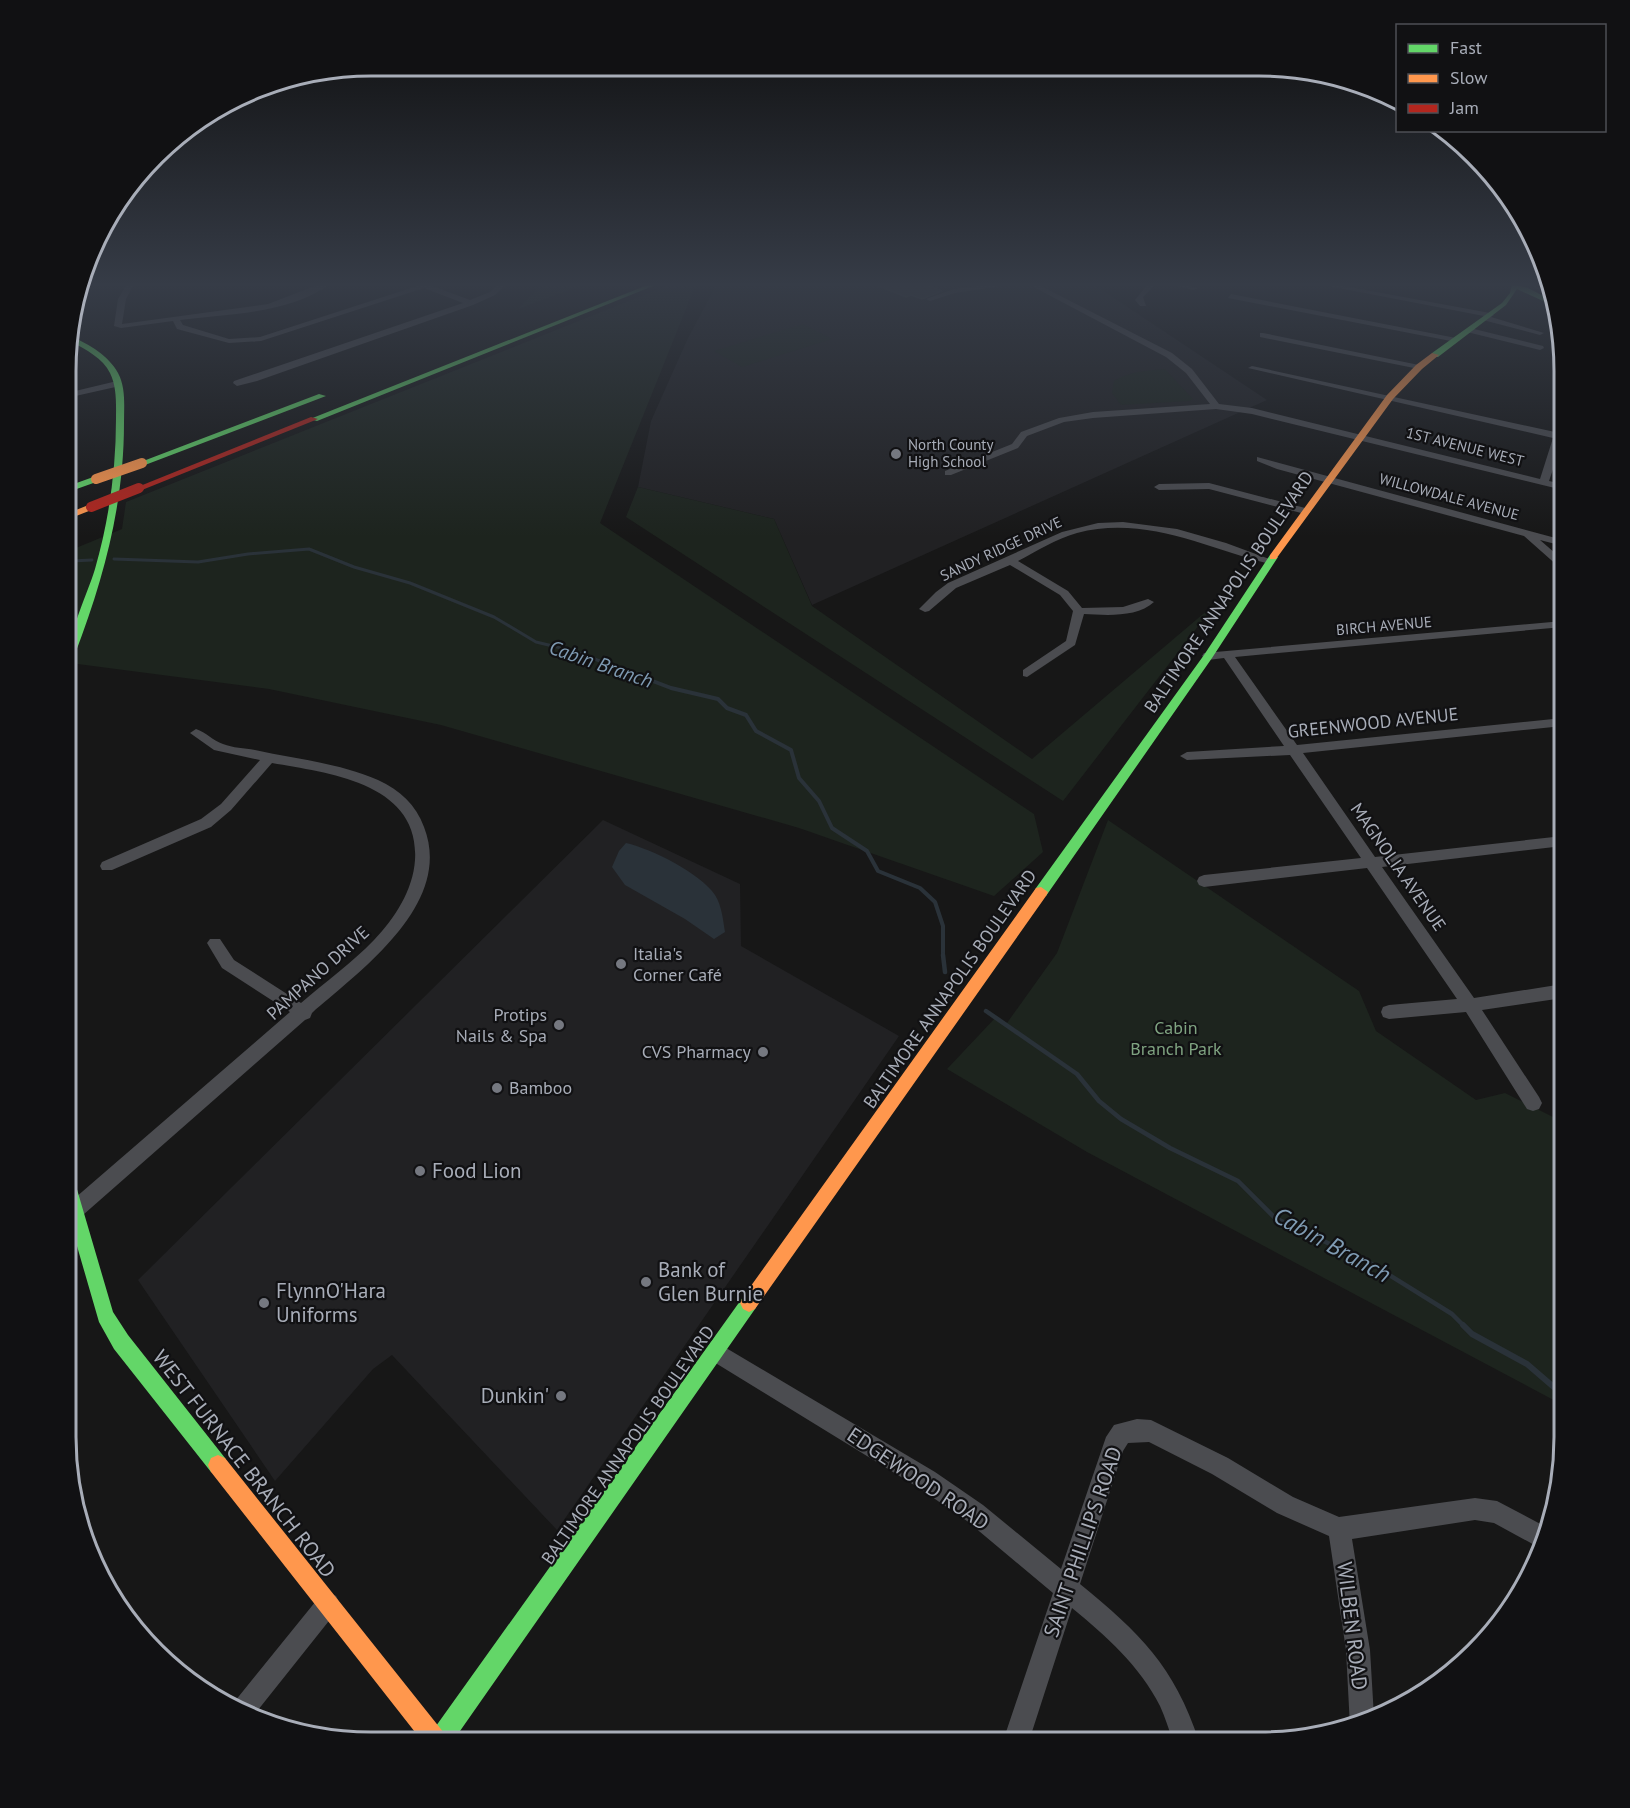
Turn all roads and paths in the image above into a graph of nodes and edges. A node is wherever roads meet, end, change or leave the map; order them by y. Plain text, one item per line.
1 (109, 368) edge
2 (285, 368) edge
3 (442, 368) edge
4 (1186, 368) edge
5 (1254, 368) edge
6 (1418, 368) edge
7 (237, 383) dead end
8 (117, 384) junction
9 (332, 393) dead end
10 (76, 394) edge
11 (1390, 397) junction
12 (1216, 406) junction
13 (1554, 434) edge
14 (1360, 437) junction
15 (1554, 455) edge
16 (1260, 459) dead end
17 (948, 473) dead end
18 (1327, 480) junction
19 (1544, 482) junction
20 (95, 483) junction
21 (1554, 485) edge
22 (76, 487) edge
23 (1159, 487) dead end
24 (76, 493) edge
25 (1305, 511) junction
26 (76, 513) edge
27 (1525, 532) junction
28 (1554, 540) edge
29 (1554, 557) edge
30 (1010, 560) junction
31 (1270, 561) junction
32 (1148, 602) dead end
33 (925, 609) dead end
34 (1079, 611) junction
35 (1554, 625) edge
36 (76, 639) edge
37 (1228, 655) junction
38 (1208, 656) junction
39 (1027, 673) dead end
40 (1554, 723) edge
41 (196, 733) dead end
42 (1294, 750) junction
43 (1186, 756) dead end
44 (270, 759) junction
45 (1554, 843) edge
46 (1372, 863) junction
47 (107, 866) dead end
48 (1204, 880) dead end
49 (215, 943) dead end
50 (1554, 992) edge
51 (1470, 1005) junction
52 (1389, 1012) dead end
53 (304, 1013) junction
54 (1533, 1103) dead end
55 (76, 1210) edge
56 (76, 1229) edge
57 (716, 1352) junction
58 (1339, 1529) junction
59 (1537, 1534) edge
60 (1066, 1589) junction
61 (328, 1604) junction
62 (247, 1704) edge
63 (1361, 1713) edge
64 (430, 1732) edge
65 (443, 1732) edge
66 (1019, 1732) edge
67 (1182, 1732) edge

1 - 8 main road
2 - 7 street
3 - 26 main road, bridge
4 - 12 street
5 - 11 street
6 - 11 main road, BALTIMORE ANNAPOLIS BOULEVARD
8 - 10 street
8 - 36 main road
9 - 20 main road
11 - 13 street
11 - 14 main road, BALTIMORE ANNAPOLIS BOULEVARD
12 - 14 street, 1ST AVENUE WEST
12 - 17 street, 1ST AVENUE WEST
14 - 18 main road, BALTIMORE ANNAPOLIS BOULEVARD
14 - 19 street, 1ST AVENUE WEST
15 - 19 street
16 - 18 street, WILLOWDALE AVENUE
18 - 25 main road, BALTIMORE ANNAPOLIS BOULEVARD
18 - 27 street, WILLOWDALE AVENUE
19 - 21 street, 1ST AVENUE WEST
20 - 22 main road
20 - 24 main road
23 - 25 street
25 - 31 main road, BALTIMORE ANNAPOLIS BOULEVARD
27 - 28 street, WILLOWDALE AVENUE
27 - 29 street
30 - 31 street, SANDY RIDGE DRIVE
30 - 33 street, SANDY RIDGE DRIVE
30 - 34 street
31 - 38 main road, BALTIMORE ANNAPOLIS BOULEVARD
32 - 34 street
34 - 39 street
35 - 37 street, BIRCH AVENUE
37 - 38 street, BIRCH AVENUE
37 - 42 street, MAGNOLIA AVENUE
38 - 57 main road, BALTIMORE ANNAPOLIS BOULEVARD
40 - 42 street, GREENWOOD AVENUE
41 - 44 street, PAMPANO DRIVE
42 - 43 street, GREENWOOD AVENUE
42 - 46 street, MAGNOLIA AVENUE
44 - 47 street
44 - 53 street, PAMPANO DRIVE
45 - 46 street
46 - 48 street
46 - 51 street, MAGNOLIA AVENUE
49 - 53 street
50 - 51 street
51 - 52 street
51 - 54 street, MAGNOLIA AVENUE
53 - 55 street, PAMPANO DRIVE
56 - 61 main road, WEST FURNACE BRANCH ROAD
57 - 60 street, EDGEWOOD ROAD
57 - 65 main road, BALTIMORE ANNAPOLIS BOULEVARD
58 - 59 street
58 - 60 street, SAINT PHILLIPS ROAD
58 - 63 street, WILBEN ROAD
60 - 66 street, SAINT PHILLIPS ROAD
60 - 67 street, EDGEWOOD ROAD
61 - 62 street
61 - 64 main road, WEST FURNACE BRANCH ROAD

